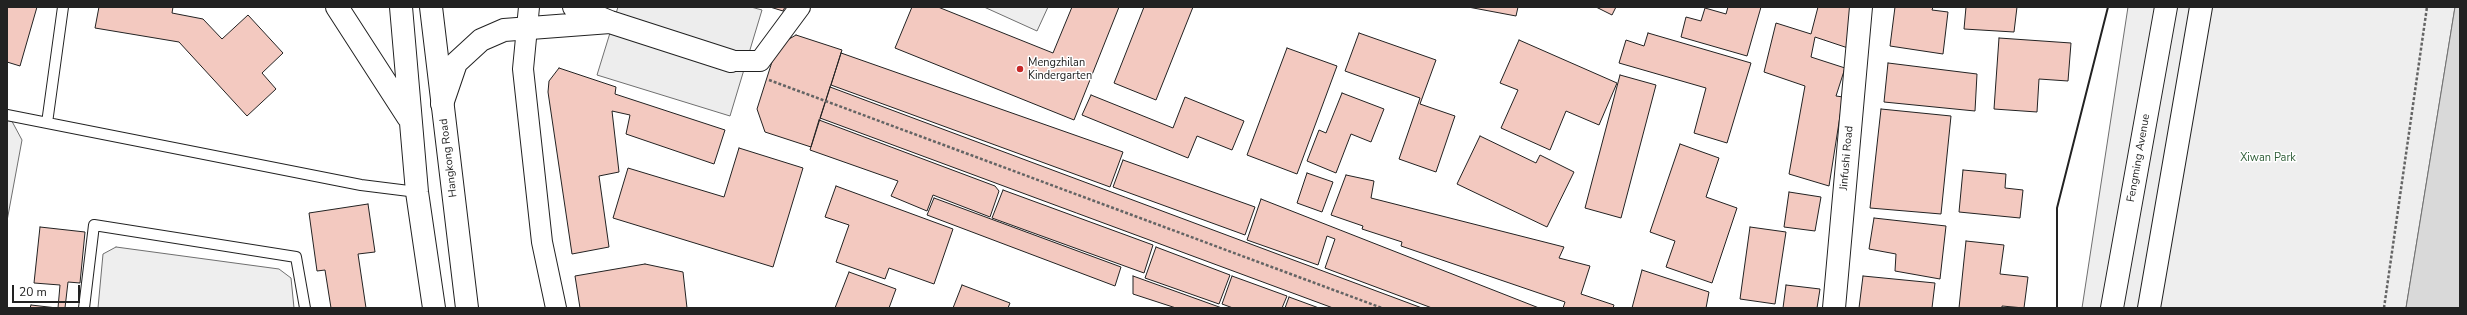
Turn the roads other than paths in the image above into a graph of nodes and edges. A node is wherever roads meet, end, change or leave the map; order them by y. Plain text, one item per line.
1 (63, 7) edge
2 (337, 7) edge
3 (401, 7) edge
4 (431, 7) edge
5 (574, 7) edge
6 (592, 7) edge
7 (800, 7) edge
8 (1860, 7) edge
9 (2166, 7) edge
10 (2201, 7) edge
11 (528, 17) edge
12 (610, 22) junction
13 (731, 61) joint
14 (442, 104) junction
15 (7, 115) edge
16 (410, 119) junction
17 (47, 123) junction
18 (417, 192) junction
19 (84, 308) edge
20 (305, 308) edge
21 (434, 308) edge
22 (467, 308) edge
23 (556, 308) edge
24 (1834, 308) edge
25 (2112, 308) edge
26 (2149, 308) edge

1 - 17 lane
2 - 16 main road
3 - 16 main road
4 - 14 main road, Hangkong Road
5 - 12 main road
6 - 12 main road
7 - 13 street
8 - 24 main road, Jinfushi Road
9 - 25 main road, Fengming Avenue
10 - 26 main road
11 - 12 main road
11 - 14 main road
11 - 23 street
12 - 13 main road
14 - 22 main road, Hangkong Road
15 - 17 lane
16 - 18 main road
17 - 18 lane
18 - 21 main road
19 - 20 lane

